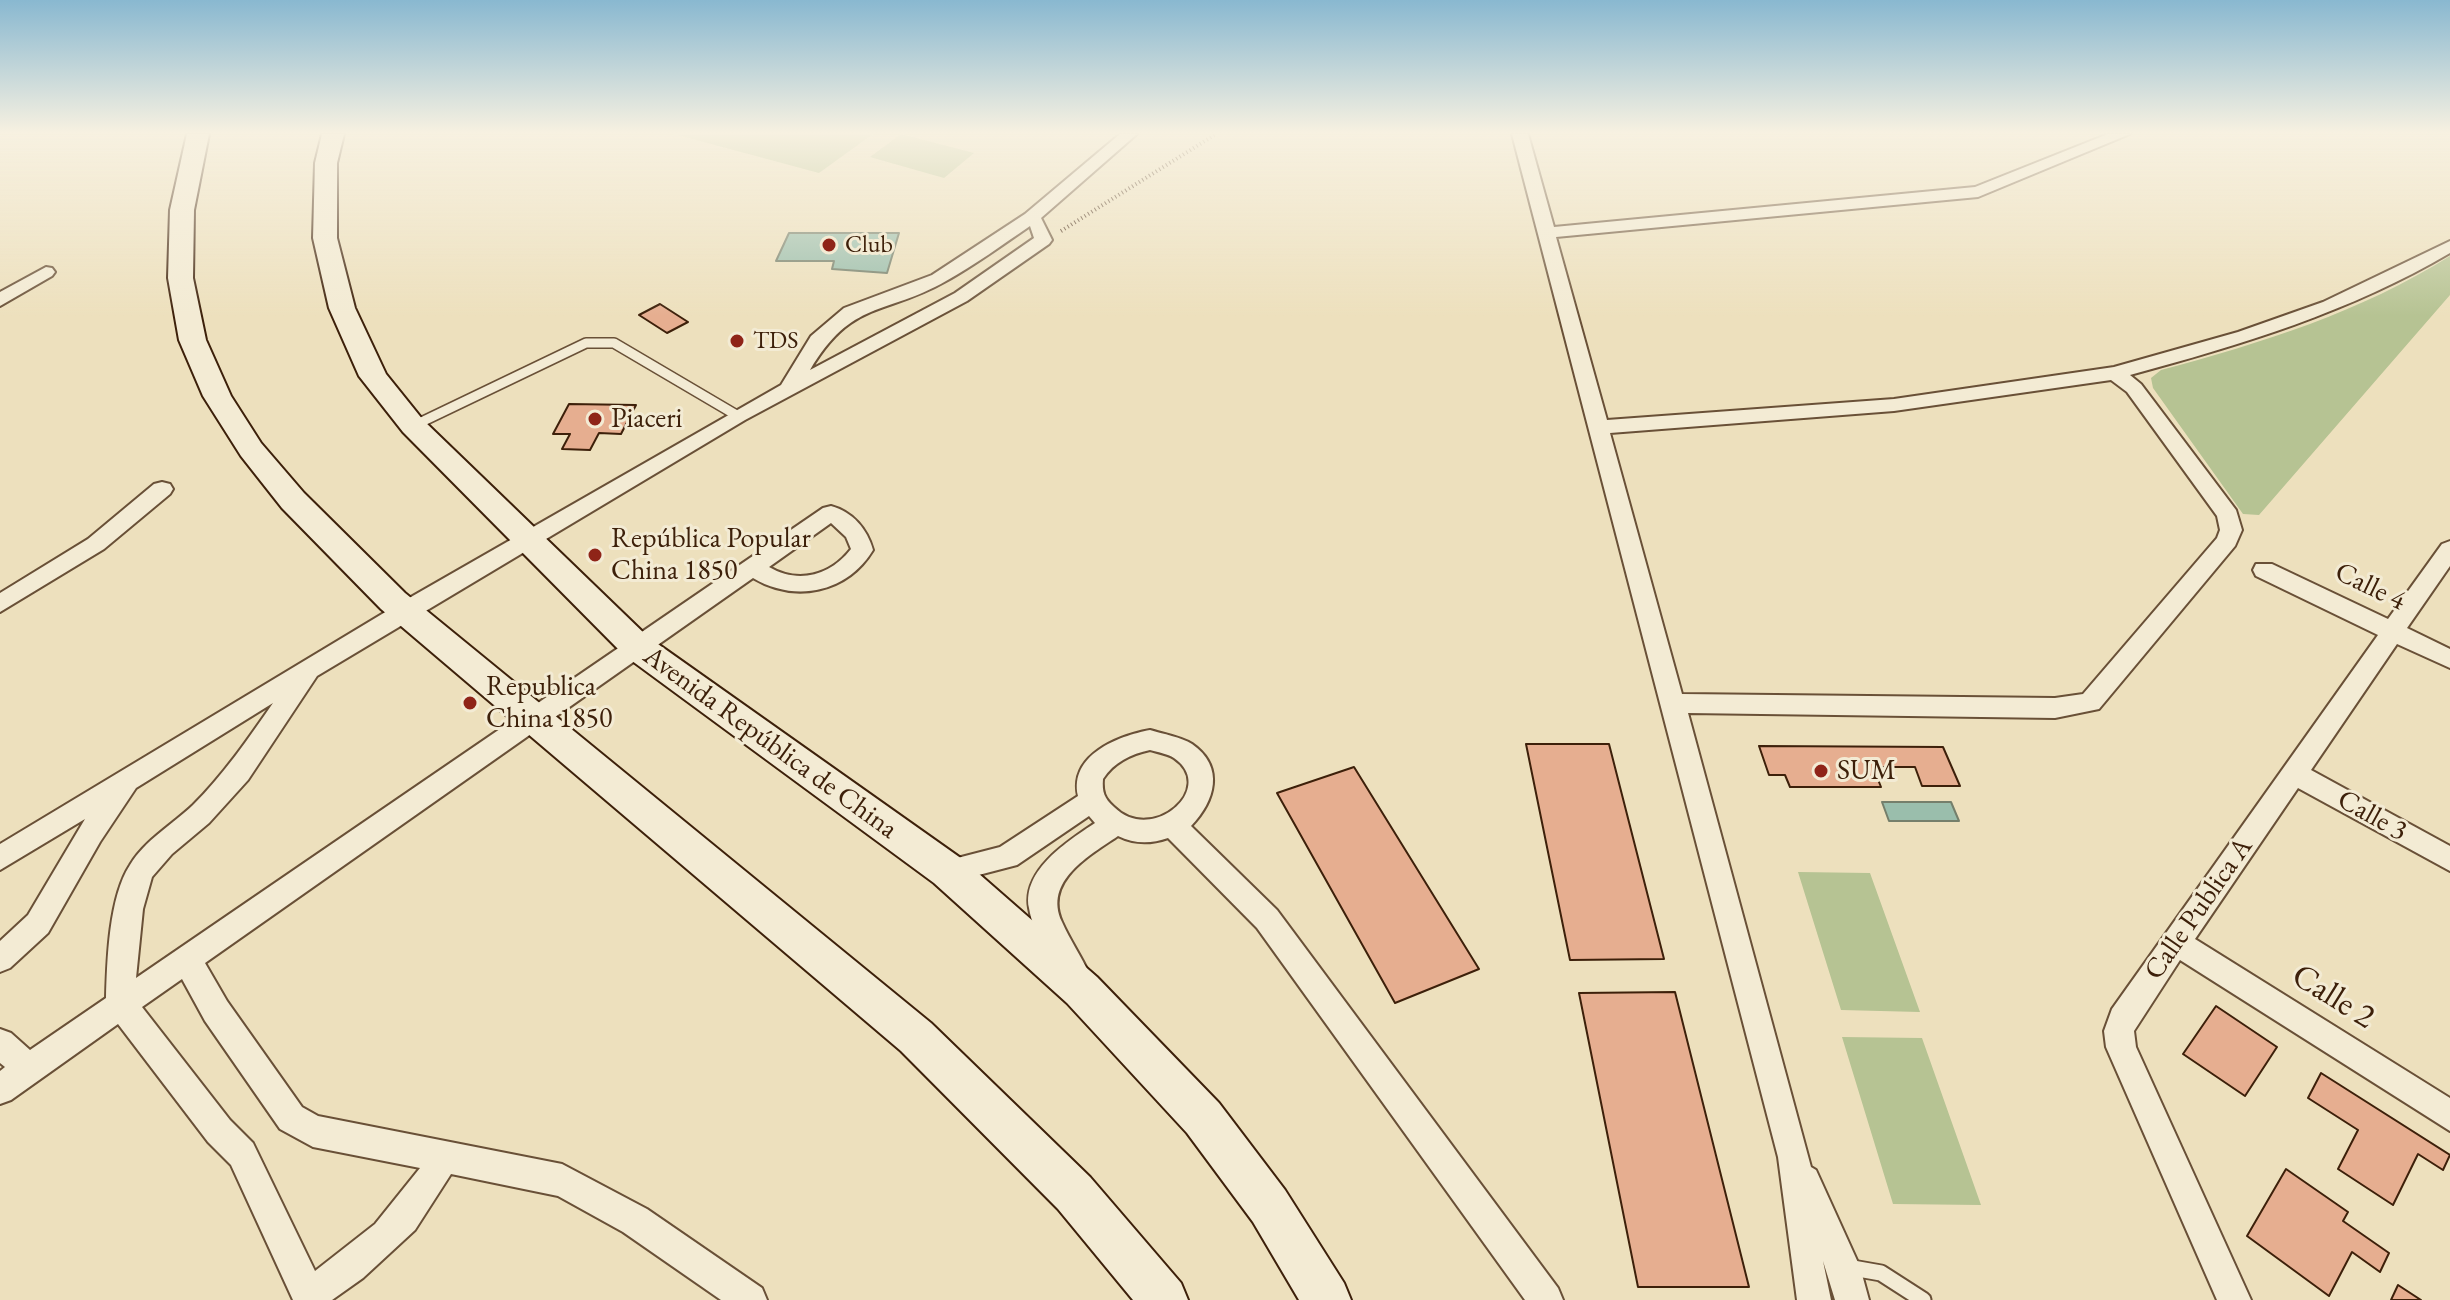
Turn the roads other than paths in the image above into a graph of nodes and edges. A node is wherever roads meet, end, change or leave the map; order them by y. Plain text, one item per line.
1 (184, 195) edge
2 (325, 195) edge
3 (1058, 195) edge
4 (1536, 195) edge
5 (1954, 195) edge
6 (1031, 218) junction
7 (1546, 233) junction
8 (2450, 246) edge
9 (46, 272) dead end
10 (0, 300) edge
11 (2115, 373) junction
12 (789, 388) junction
13 (738, 416) junction
14 (413, 426) junction
15 (1598, 427) junction
16 (162, 489) dead end
17 (530, 541) junction
18 (2450, 549) edge
19 (752, 567) dead end
20 (2264, 570) dead end
21 (0, 604) edge
22 (405, 611) junction
23 (2392, 631) junction
24 (636, 646) junction
25 (2450, 659) edge
26 (309, 671) junction
27 (1672, 703) junction
28 (532, 717) junction
29 (2294, 773) junction
30 (129, 781) junction
31 (1092, 800) junction
32 (1114, 824) junction
33 (1174, 826) junction
34 (0, 858) edge
35 (2450, 859) edge
36 (948, 871) junction
37 (2176, 942) junction
38 (186, 958) junction
39 (0, 959) edge
40 (1082, 990) junction
41 (121, 1004) junction
42 (0, 1043) edge
43 (28, 1068) junction
44 (0, 1089) edge
45 (2450, 1116) edge
46 (444, 1155) junction
47 (1794, 1157) junction
48 (1807, 1267) junction
49 (1843, 1267) junction
50 (310, 1298) edge
51 (750, 1300) edge
52 (1164, 1300) edge
53 (1327, 1300) edge
54 (1546, 1300) edge
55 (1814, 1300) edge
56 (1852, 1300) edge
57 (1923, 1300) edge
58 (2234, 1300) edge

1 - 22 main road
2 - 14 main road, Avenida República de China
3 - 6 street
4 - 7 street
5 - 7 street
6 - 12 street
6 - 12 street
7 - 15 street
8 - 11 street
9 - 10 street
11 - 15 street
11 - 27 street
12 - 13 street
13 - 14 lane
13 - 17 street
14 - 17 main road, Avenida República de China
15 - 27 street
16 - 21 street
17 - 22 street
17 - 24 main road, Avenida República de China
18 - 23 street, Calle Publica A
19 - 24 street
20 - 23 street, Calle 4
22 - 26 street
22 - 28 main road
23 - 25 street, Calle 4
23 - 29 street, Calle Publica A
24 - 28 street
24 - 36 main road, Avenida República de China
26 - 30 street
26 - 41 street
27 - 47 street
28 - 38 street
28 - 52 main road
29 - 35 street, Calle 3
29 - 37 street, Calle Publica A
30 - 34 street
30 - 39 street
31 - 32 street
31 - 33 street
31 - 36 street
32 - 33 street
32 - 40 street
33 - 54 street
36 - 40 main road, Avenida República de China
37 - 45 street, Calle 2
37 - 58 street, Calle Publica A
38 - 41 street
38 - 46 street
40 - 53 main road, Avenida República de China
41 - 43 street
41 - 50 street
42 - 43 street
43 - 44 street
46 - 50 street
46 - 51 street
47 - 48 street
47 - 49 street
48 - 49 lane
48 - 55 street
49 - 56 street
49 - 57 lane

